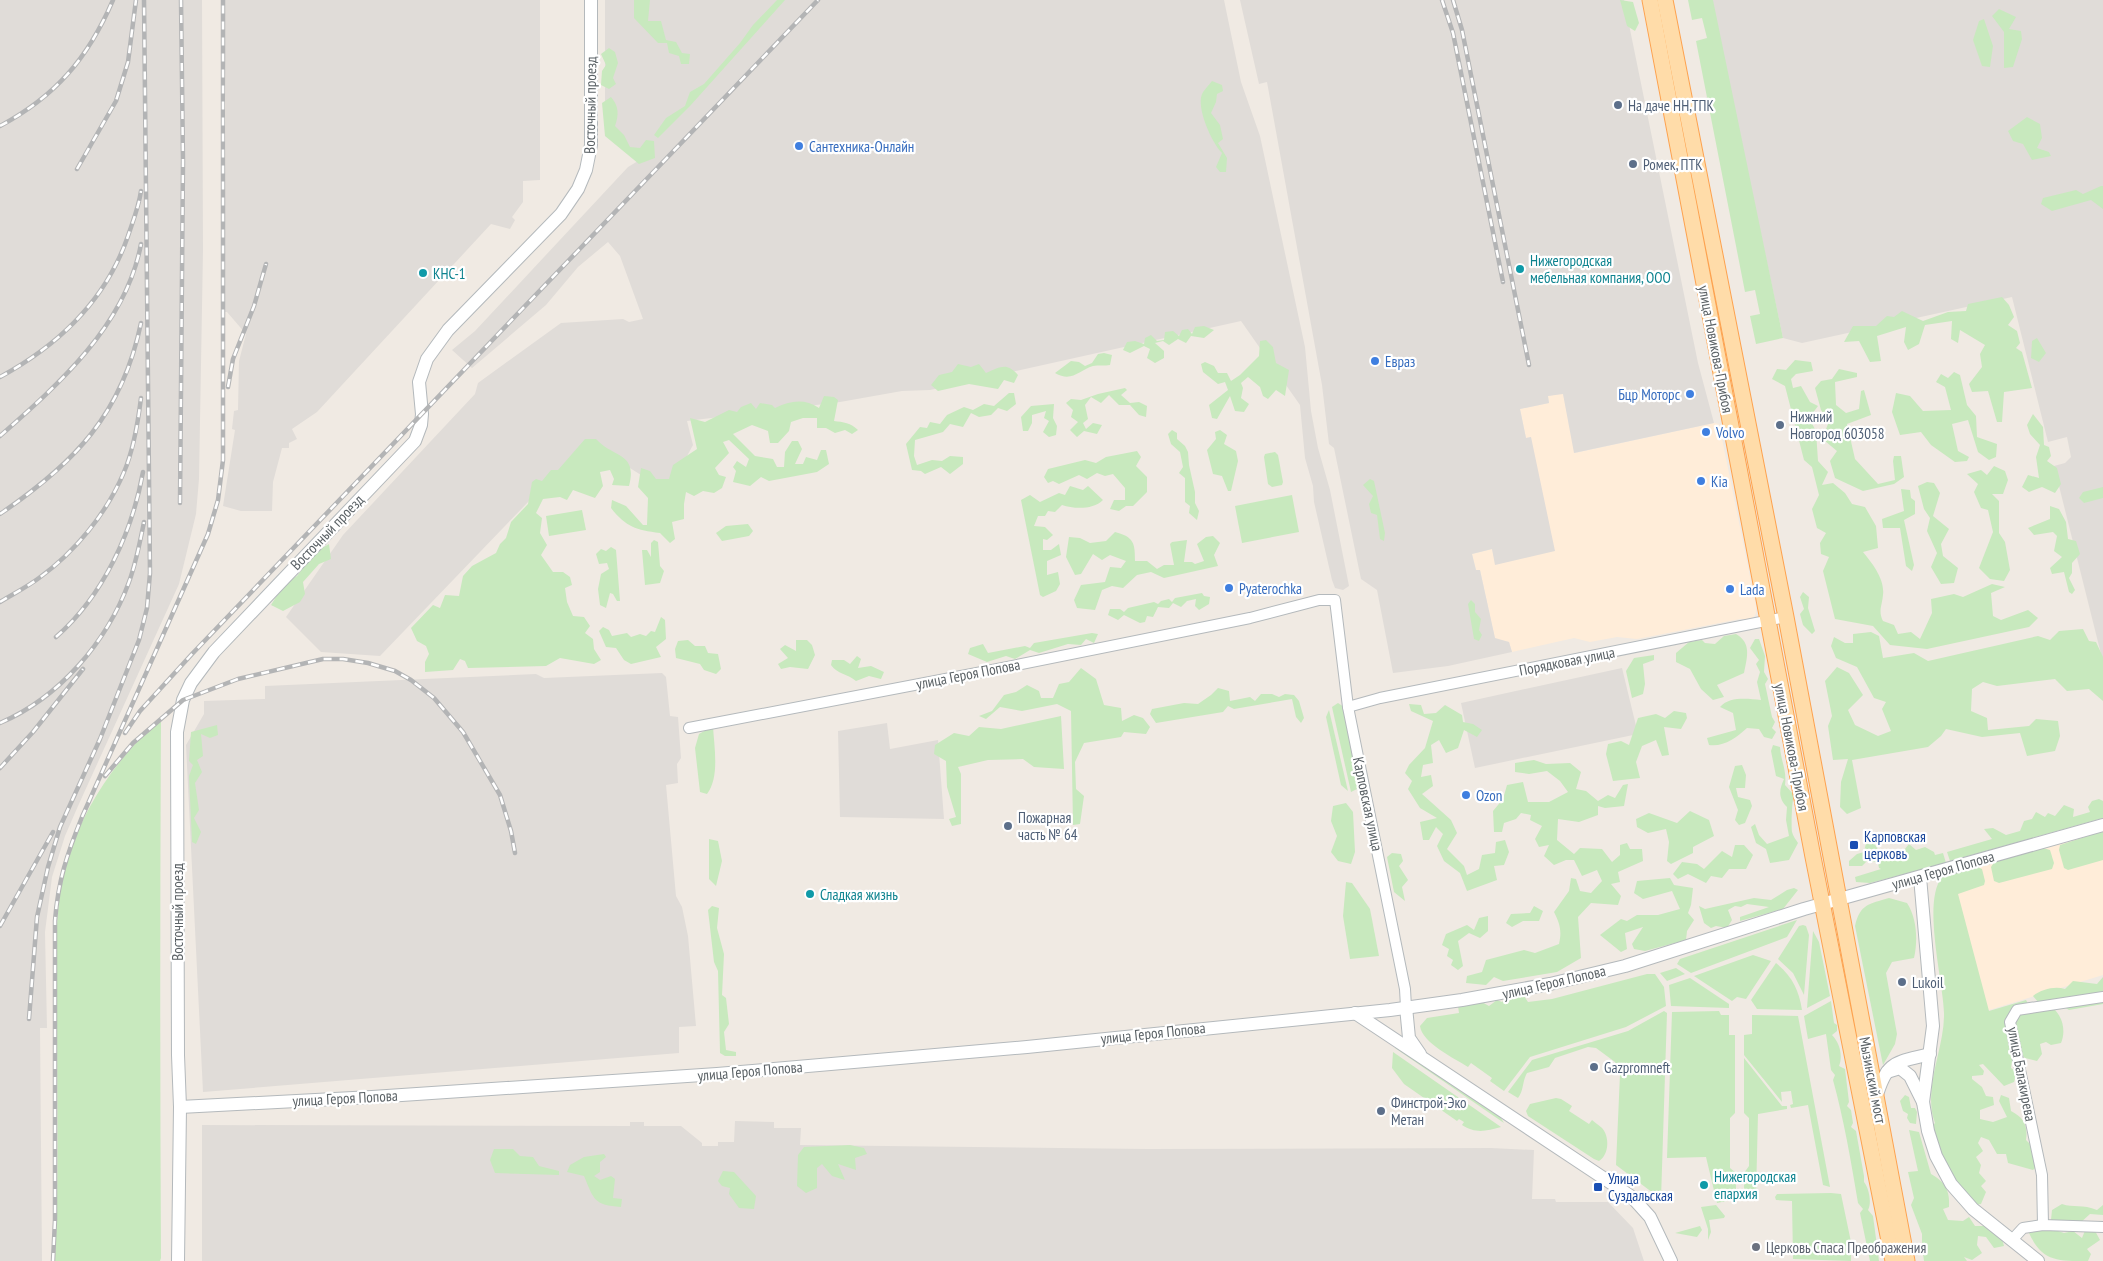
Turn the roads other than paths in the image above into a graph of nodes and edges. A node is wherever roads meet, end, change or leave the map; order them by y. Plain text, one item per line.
1 (591, 0) edge
2 (1650, 0) edge
3 (1665, 0) edge
4 (1335, 600) joint
5 (1786, 617) junction
6 (1768, 620) junction
7 (1348, 707) junction
8 (689, 728) dead end
9 (2103, 826) edge
10 (1920, 877) junction
11 (1838, 900) junction
12 (1823, 904) junction
13 (2103, 997) edge
14 (1406, 1007) junction
15 (1355, 1012) junction
16 (1420, 1054) junction
17 (1930, 1054) junction
18 (1887, 1072) junction
19 (1876, 1098) junction
20 (1923, 1102) junction
21 (180, 1107) junction
22 (2043, 1225) junction
23 (2103, 1227) edge
24 (2012, 1240) junction
25 (178, 1261) edge
26 (1672, 1261) edge
27 (1893, 1261) edge
28 (1907, 1261) edge
29 (2038, 1261) edge

1 - 21 street, Восточный проезд
2 - 6 main road, улица Новикова-Прибоя
3 - 5 main road, улица Новикова-Прибоя
4 - 7 street, Карповская улица
4 - 8 street, улица Героя Попова
5 - 6 street, Порядковая улица
5 - 11 main road, улица Новикова-Прибоя
6 - 7 street, Порядковая улица
6 - 12 main road, улица Новикова-Прибоя
7 - 14 street, Карповская улица
9 - 10 street, улица Героя Попова
10 - 11 street, улица Героя Попова
10 - 17 street
11 - 12 street, улица Героя Попова
11 - 19 main road, Мызинский мост
12 - 14 street, улица Героя Попова
12 - 27 main road, Мызинский мост
13 - 22 street, улица Балакирева
14 - 15 street, улица Героя Попова
14 - 16 street
15 - 16 street
15 - 21 street, улица Героя Попова
16 - 26 street
17 - 18 street
17 - 20 street
18 - 19 street
18 - 20 street
19 - 28 main road, Мызинский мост
20 - 24 street
21 - 25 street, Восточный проезд
22 - 23 street
22 - 24 street
24 - 29 street

